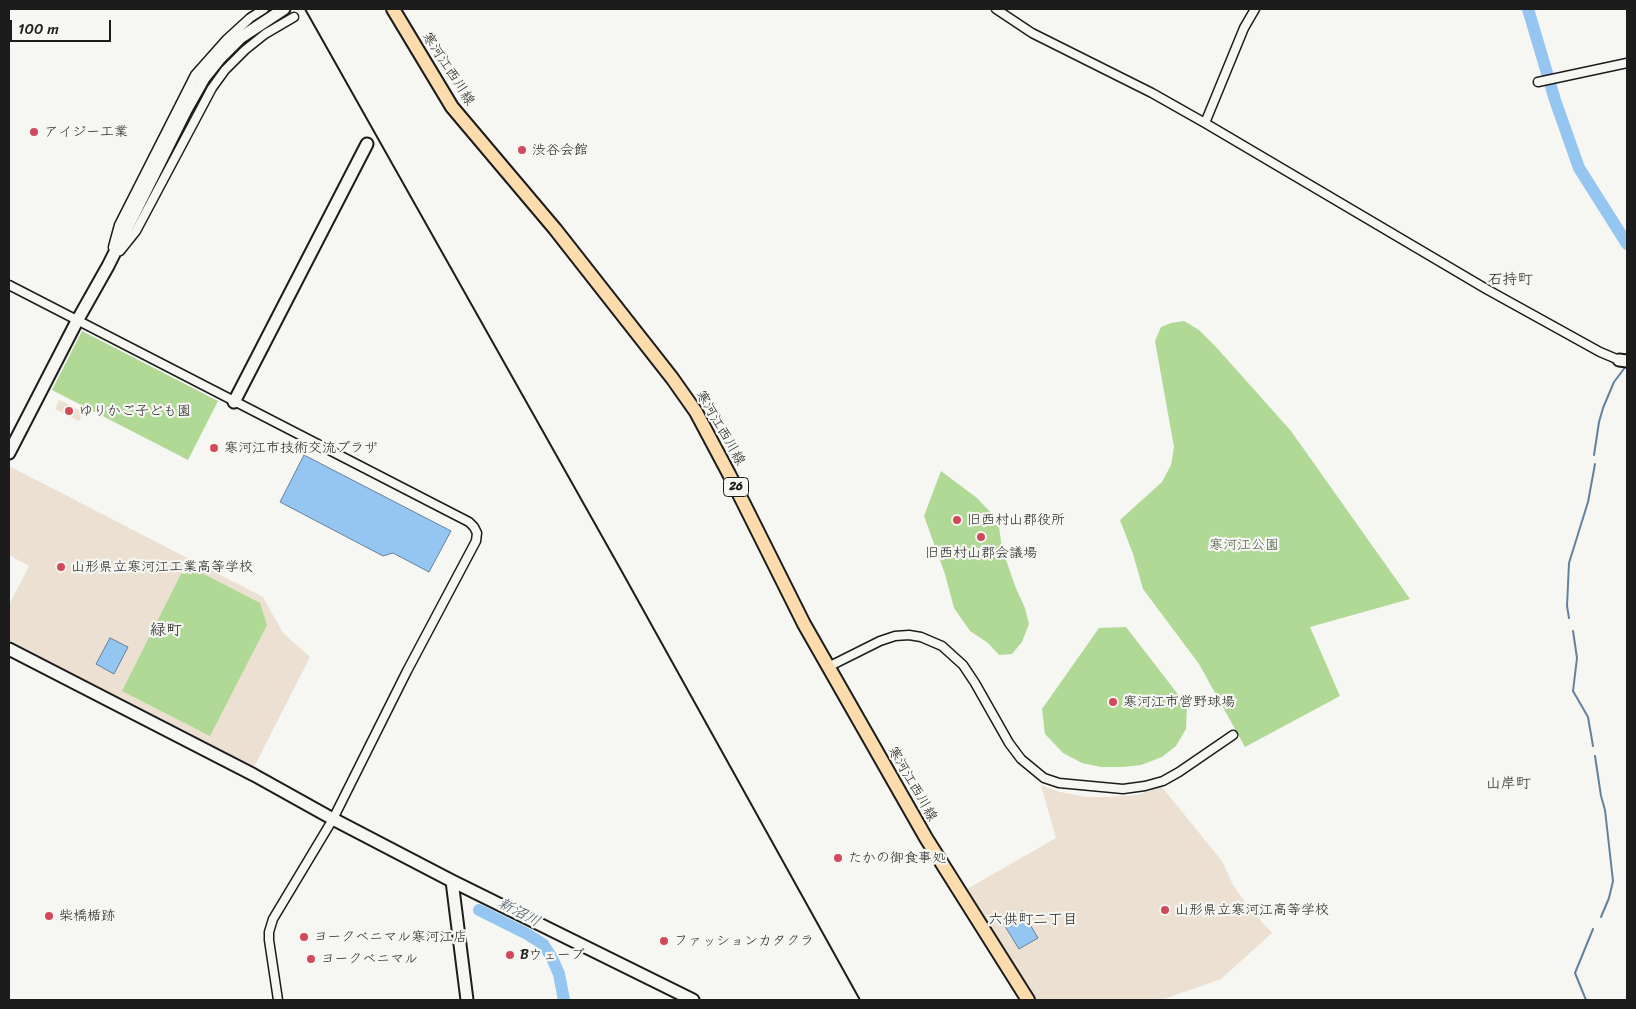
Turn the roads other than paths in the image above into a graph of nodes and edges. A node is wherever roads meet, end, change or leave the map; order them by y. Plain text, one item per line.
1 (264, 9) edge
2 (284, 9) edge
3 (393, 9) edge
4 (996, 9) edge
5 (1254, 9) edge
6 (294, 17) dead end
7 (1627, 63) edge
8 (1538, 82) dead end
9 (1205, 123) junction
10 (367, 144) dead end
11 (108, 266) junction
12 (9, 285) edge
13 (77, 321) junction
14 (1624, 361) edge
15 (234, 402) junction
16 (9, 453) edge
17 (9, 649) edge
18 (828, 667) junction
19 (1233, 734) dead end
20 (333, 819) junction
21 (452, 881) junction
22 (278, 1000) edge
23 (467, 1000) edge
24 (693, 1000) edge
25 (1028, 1000) edge

1 - 11 street
2 - 11 street
3 - 18 main road, 寒河江西川線 / 26
4 - 9 street
5 - 9 street
6 - 11 street
7 - 8 street
9 - 14 street
10 - 15 street
11 - 13 street
12 - 13 street
13 - 15 street
13 - 16 street
15 - 20 street
17 - 20 street
18 - 19 street
18 - 25 main road, 寒河江西川線 / 26
20 - 21 street
20 - 22 street
21 - 23 street
21 - 24 street

